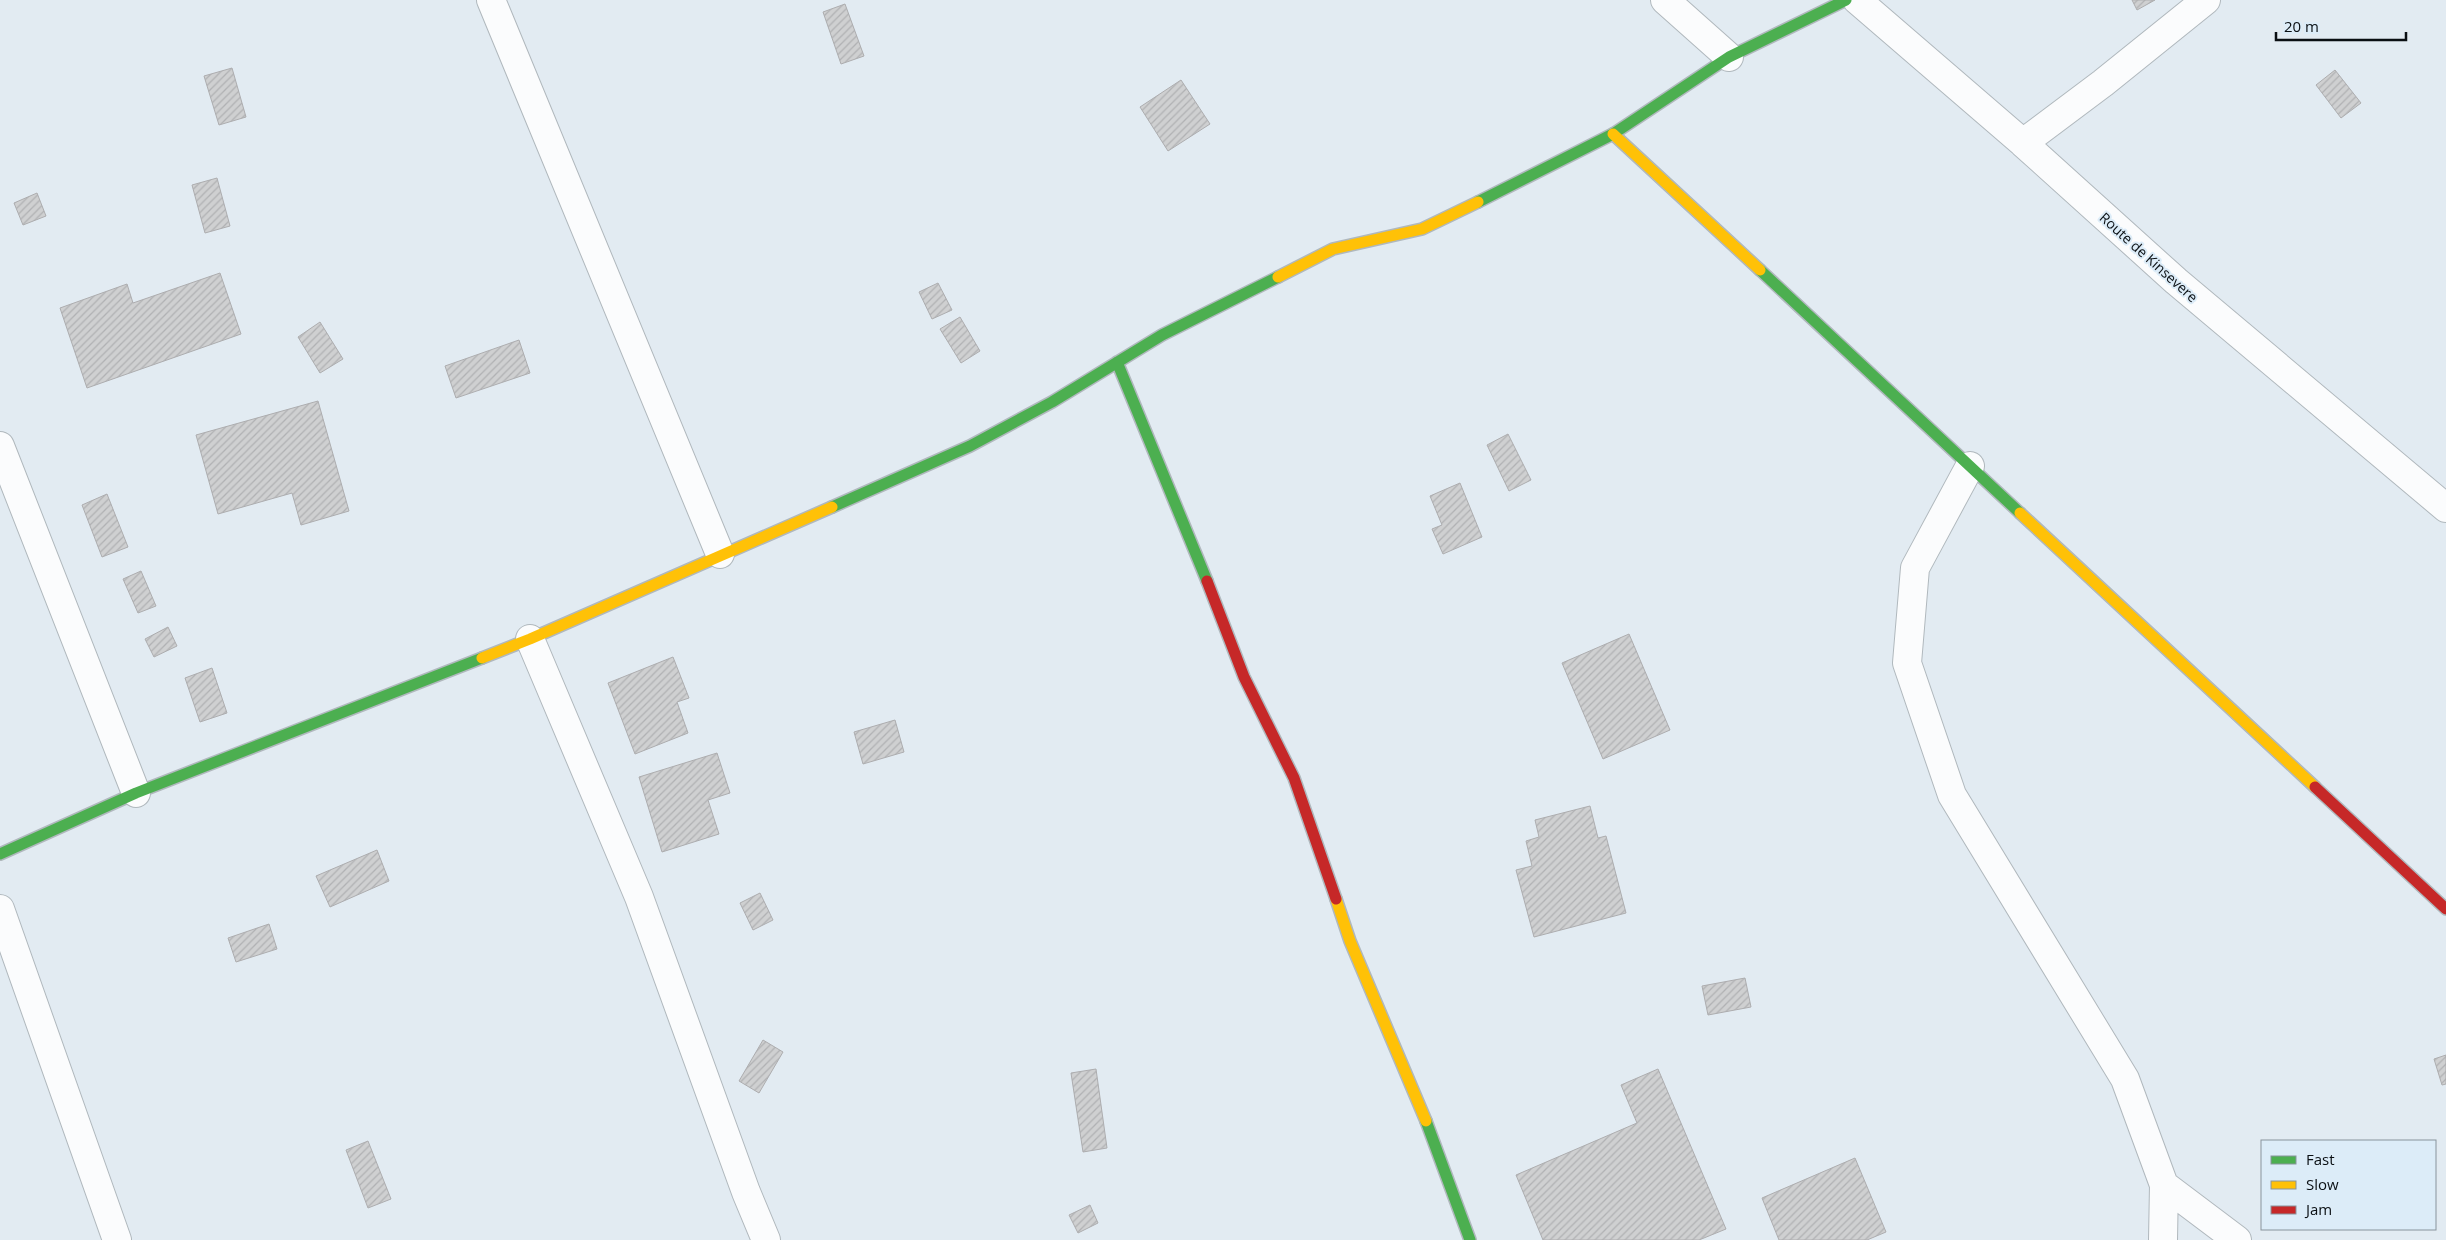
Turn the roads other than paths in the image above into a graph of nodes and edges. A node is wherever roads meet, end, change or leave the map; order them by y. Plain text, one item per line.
1 (491, 0) edge
2 (1665, 0) edge
3 (1846, 0) edge
4 (1857, 0) edge
5 (2206, 0) edge
6 (1729, 58) junction
7 (1613, 134) junction
8 (2023, 142) junction
9 (1117, 362) junction
10 (0, 446) edge
11 (1970, 466) junction
12 (2446, 508) edge
13 (720, 554) junction
14 (530, 639) junction
15 (136, 793) junction
16 (0, 854) edge
17 (0, 909) edge
18 (2446, 910) edge
19 (2164, 1185) junction
20 (117, 1240) edge
21 (766, 1240) edge
22 (1470, 1240) edge
23 (2163, 1240) edge
24 (2237, 1240) edge

1 - 13 street
2 - 6 street
3 - 6 street
4 - 8 street, Route de Kinsevere
5 - 8 street
6 - 7 street
7 - 9 street
7 - 11 street
8 - 12 street, Route de Kinsevere
9 - 13 street
9 - 22 street
10 - 15 street
11 - 18 street
11 - 19 street
13 - 14 street
14 - 15 street
14 - 21 street
15 - 16 street
17 - 20 street
19 - 23 street
19 - 24 street

